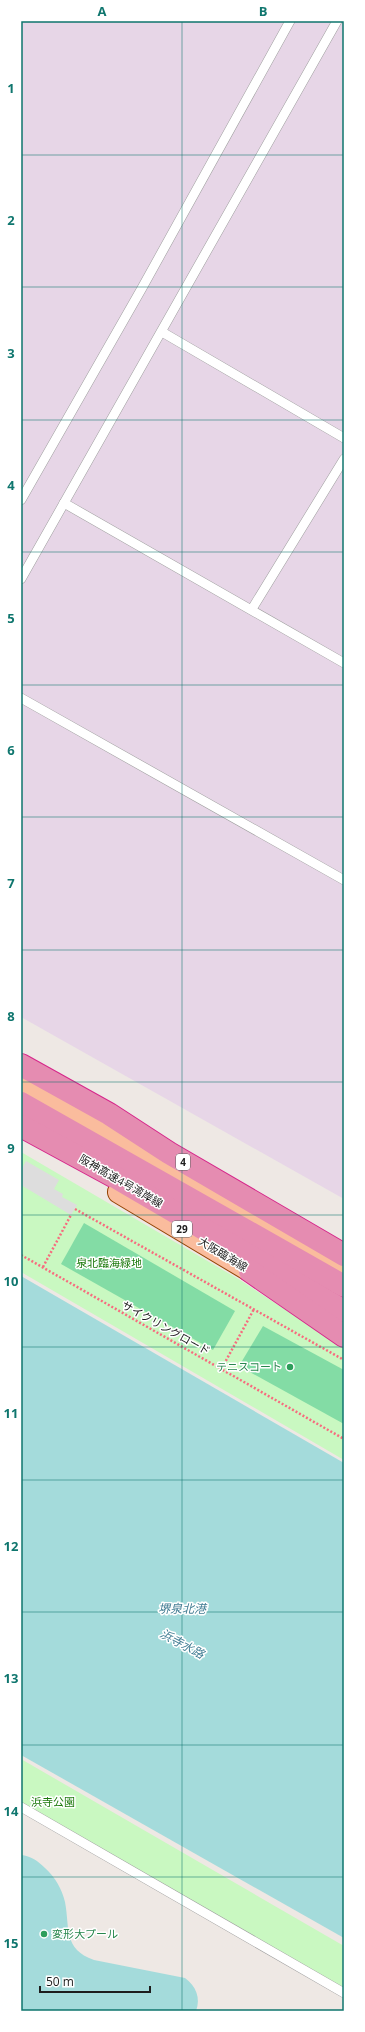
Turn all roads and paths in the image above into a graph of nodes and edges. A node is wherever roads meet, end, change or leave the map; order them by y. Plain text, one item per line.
1 (290, 21) edge
2 (337, 21) edge
3 (162, 332) junction
4 (344, 438) edge
5 (344, 459) edge
6 (21, 500) edge
7 (64, 503) junction
8 (21, 579) edge
9 (252, 609) junction
10 (344, 663) edge
11 (21, 698) edge
12 (344, 880) edge
13 (22, 1073) edge
14 (21, 1103) edge
15 (21, 1126) edge
16 (21, 1132) edge
17 (75, 1209) dead end
18 (72, 1215) dead end
19 (21, 1255) edge
20 (344, 1255) edge
21 (240, 1265) junction
22 (42, 1267) junction
23 (344, 1270) edge
24 (344, 1286) edge
25 (254, 1310) junction
26 (344, 1311) edge
27 (344, 1324) edge
28 (344, 1336) edge
29 (344, 1360) edge
30 (222, 1368) junction
31 (344, 1439) edge
32 (21, 1807) edge
33 (344, 1993) edge

1 - 6 lane
2 - 3 lane
3 - 4 lane
3 - 7 lane
5 - 9 lane
7 - 8 lane
7 - 9 lane
9 - 10 lane
11 - 12 lane
13 - 20 highway, 4
13 - 23 main road
14 - 24 highway, 阪神高速4号湾岸線
15 - 26 highway, 阪神高速4号湾岸線
16 - 21 main road, 大阪臨海線 / 29
17 - 25 path
18 - 22 path
19 - 22 path, サイクリングロード
21 - 27 main road, 大阪臨海線 / 29
21 - 28 highway
22 - 30 path, サイクリングロード
25 - 29 path
25 - 30 path
30 - 31 path, サイクリングロード
32 - 33 lane

